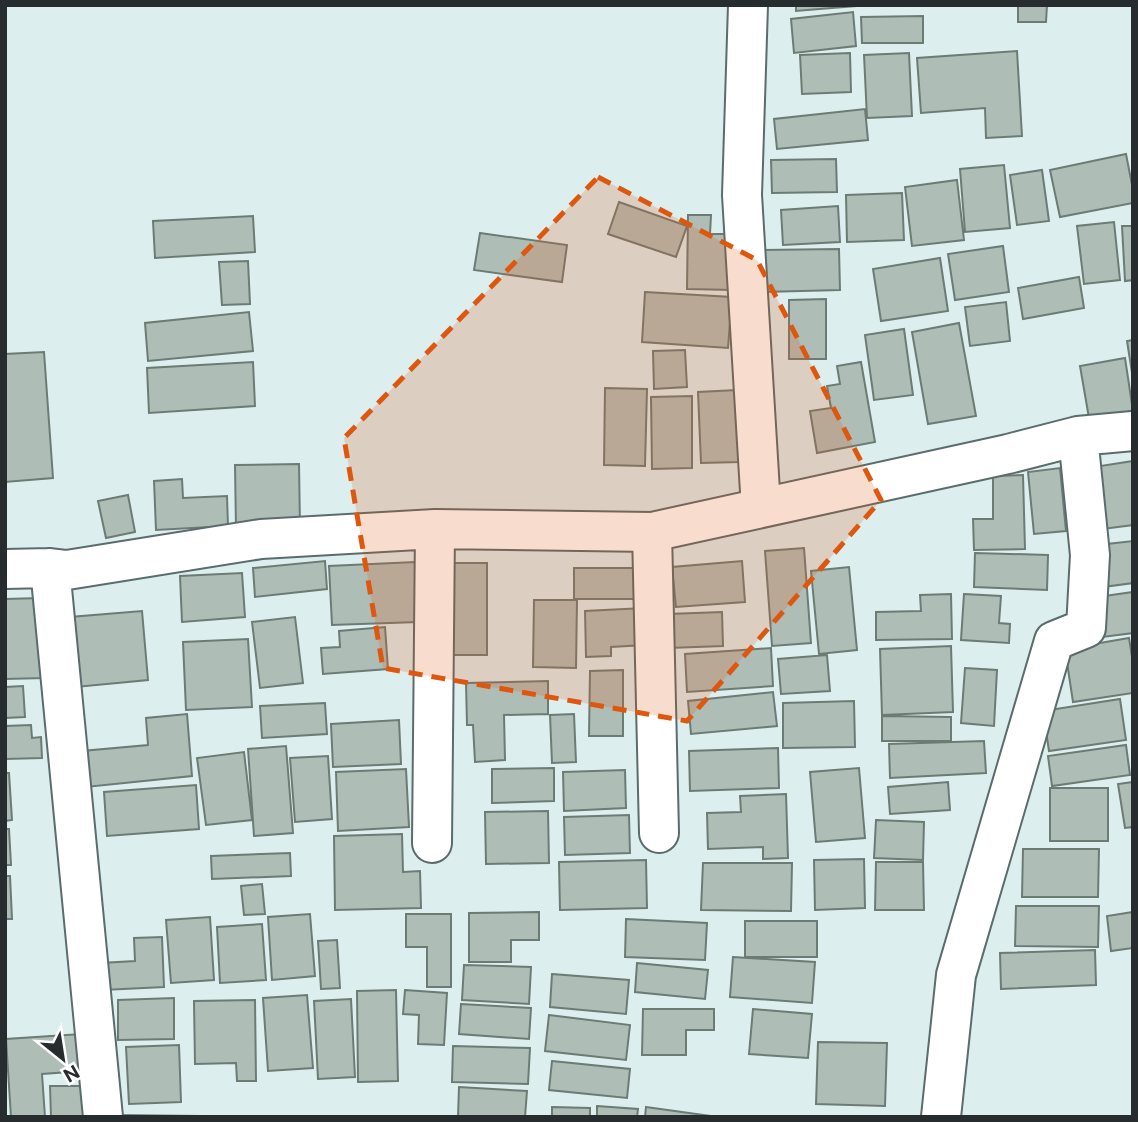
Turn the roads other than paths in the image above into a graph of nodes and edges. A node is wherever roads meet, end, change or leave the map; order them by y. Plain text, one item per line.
1 (748, 5) edge
2 (1133, 431) edge
3 (1078, 436) junction
4 (761, 508) junction
5 (435, 529) junction
6 (653, 532) junction
7 (50, 568) junction
8 (5, 569) edge
9 (659, 833) dead end
10 (432, 843) dead end
11 (103, 1117) edge
12 (941, 1117) edge

1 - 4 street
2 - 3 street
3 - 4 street
3 - 12 street
4 - 6 street
5 - 6 street
5 - 7 street
5 - 10 street
6 - 9 street
7 - 8 street
7 - 11 street

